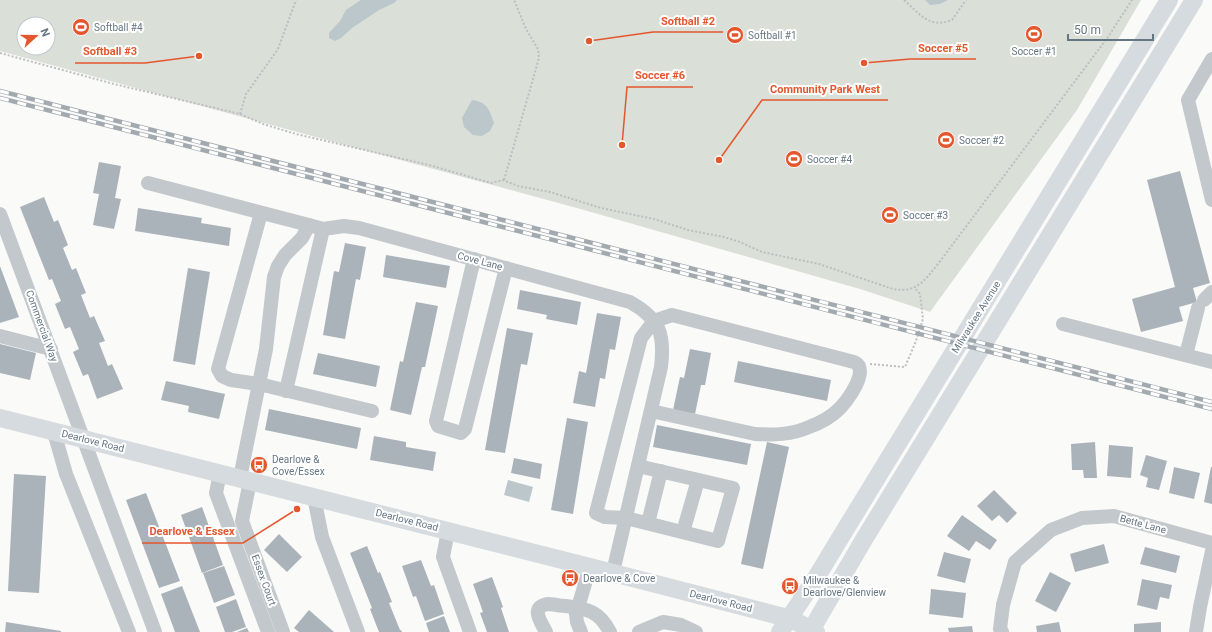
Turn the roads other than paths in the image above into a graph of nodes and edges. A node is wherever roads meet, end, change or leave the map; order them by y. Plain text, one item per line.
1 (1169, 0) edge
2 (1194, 0) edge
3 (1212, 59) edge
4 (148, 183) dead end
5 (1212, 200) edge
6 (261, 213) junction
7 (0, 214) edge
8 (309, 225) junction
9 (323, 229) junction
10 (474, 259) junction
11 (506, 268) junction
12 (1205, 300) edge
13 (654, 321) junction
14 (1063, 324) dead end
15 (0, 336) edge
16 (51, 349) junction
17 (1186, 355) junction
18 (1212, 362) edge
19 (259, 384) junction
20 (286, 391) junction
21 (372, 411) dead end
22 (651, 411) junction
23 (0, 419) edge
24 (54, 432) junction
25 (82, 439) junction
26 (638, 466) junction
27 (661, 471) junction
28 (220, 473) junction
29 (245, 480) junction
30 (698, 480) junction
31 (314, 497) junction
32 (626, 518) junction
33 (648, 523) junction
34 (448, 531) junction
35 (683, 532) junction
36 (1212, 543) edge
37 (1212, 551) edge
38 (590, 566) junction
39 (613, 572) junction
40 (578, 607) junction
41 (785, 625) edge
42 (813, 631) edge
43 (129, 632) edge
44 (155, 632) edge
45 (268, 632) edge
46 (283, 632) edge
47 (358, 632) edge
48 (470, 632) edge
49 (546, 632) edge
50 (581, 632) edge
51 (610, 632) edge
52 (639, 632) edge
53 (696, 632) edge
54 (1002, 632) edge
55 (1196, 632) edge

1 - 41 main road, Milwaukee Avenue
2 - 42 main road, Milwaukee Avenue
3 - 5 street
4 - 6 street, Cove Lane
6 - 8 street, Cove Lane
6 - 19 street
7 - 16 street, Commercial Way
8 - 9 street, Cove Lane
8 - 19 street
9 - 10 street, Cove Lane
9 - 20 street
10 - 11 street, Cove Lane
10 - 11 street
11 - 13 street, Cove Lane
12 - 17 street
13 - 22 street, Cove Lane
13 - 22 street
13 - 32 street
14 - 17 street
15 - 16 street
16 - 25 street, Commercial Way
17 - 18 street
19 - 20 street
19 - 29 street
20 - 21 street
22 - 26 street, Cove Lane
23 - 24 main road, Dearlove Road
24 - 25 main road, Dearlove Road
24 - 43 street
25 - 28 main road, Dearlove Road
25 - 44 street, Commercial Way
26 - 27 street
26 - 32 street, Cove Lane
27 - 30 street
27 - 33 street
28 - 29 main road, Dearlove Road
28 - 45 street
29 - 31 main road, Dearlove Road
29 - 46 street, Essex Court
30 - 35 street
30 - 35 street
31 - 34 main road, Dearlove Road
31 - 47 street
32 - 33 street
32 - 39 street, Cove Lane
33 - 35 street
34 - 38 main road, Dearlove Road
34 - 48 street
36 - 54 street, Bette Lane
37 - 55 street
38 - 39 main road, Dearlove Road
38 - 40 street
39 - 41 main road, Dearlove Road
40 - 49 street
40 - 50 street
40 - 51 street
41 - 42 main road, Dearlove Road
52 - 53 street

